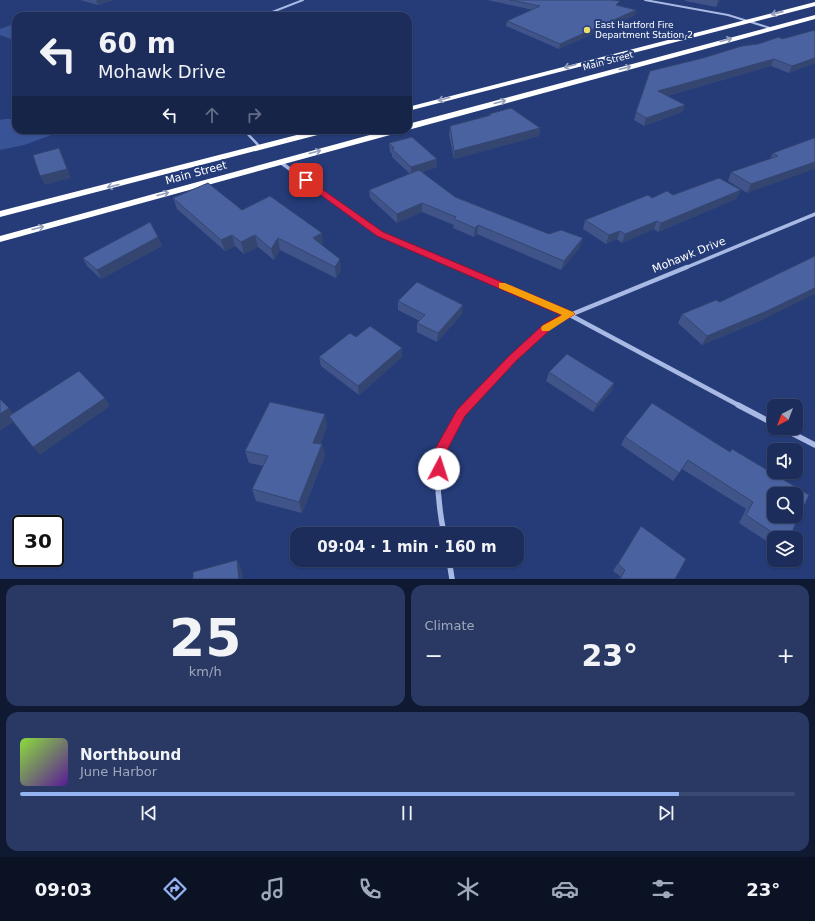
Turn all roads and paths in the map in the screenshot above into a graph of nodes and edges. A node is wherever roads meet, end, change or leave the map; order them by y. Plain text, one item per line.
1 (302, 0) edge
2 (645, 0) edge
3 (815, 4) edge
4 (272, 12) edge
5 (815, 17) edge
6 (748, 20) junction
7 (770, 28) junction
8 (642, 48) junction
9 (663, 58) junction
10 (412, 108) edge
11 (412, 126) edge
12 (248, 134) edge
13 (310, 134) edge
14 (383, 134) edge
15 (260, 147) junction
16 (280, 162) junction
17 (0, 214) edge
18 (815, 214) edge
19 (0, 239) edge
20 (570, 314) junction
21 (767, 420) edge
22 (796, 435) edge
23 (815, 445) edge
24 (443, 527) edge
25 (450, 567) edge
26 (452, 579) edge

1 - 4 street
2 - 6 street
3 -> 6 highway, Main Street
5 - 7 highway, Main Street
6 - 7 street
6 - 8 highway, Main Street
9 -> 7 highway, Main Street
8 - 9 highway
8 -> 10 highway, Main Street
11 -> 9 highway, Main Street
12 - 15 street
13 - 15 highway, Main Street
16 -> 14 highway, Main Street
15 -> 17 highway, Main Street
19 -> 16 highway, Main Street
16 - 20 street
18 - 20 street, Mohawk Drive
20 - 21 street
20 - 24 street, Mohawk Drive
22 - 23 street
25 - 26 street

